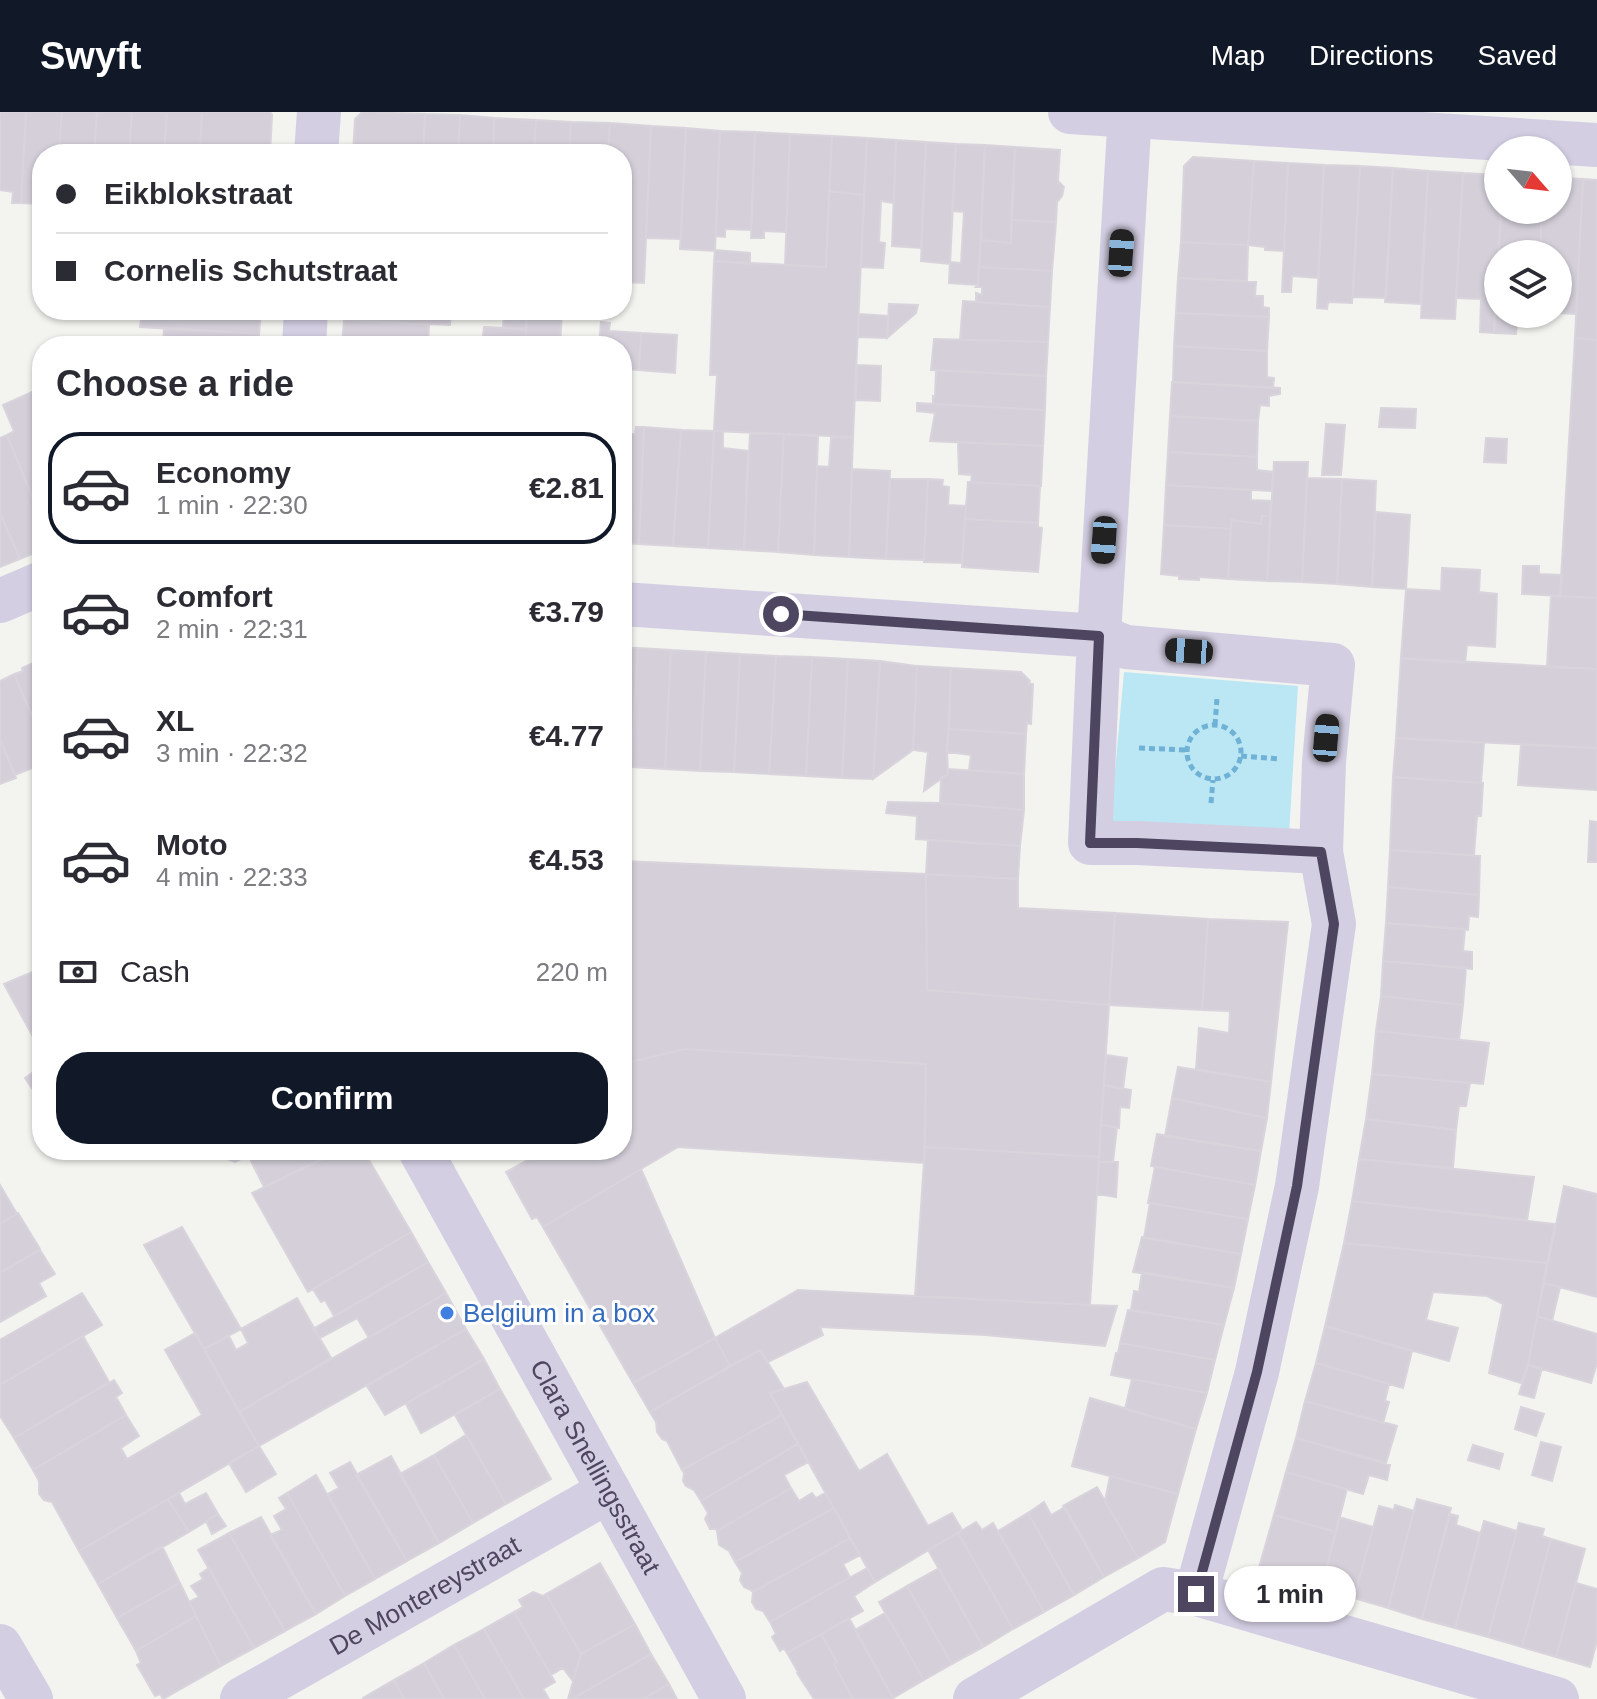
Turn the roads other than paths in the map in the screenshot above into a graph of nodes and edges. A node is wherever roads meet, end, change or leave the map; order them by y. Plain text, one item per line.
1 (319, 112) edge
2 (1070, 112) edge
3 (1130, 114) edge
4 (317, 144) edge
5 (1597, 145) edge
6 (32, 587) edge
7 (0, 601) edge
8 (632, 605) edge
9 (1099, 636) junction
10 (1321, 852) junction
11 (426, 1160) edge
12 (609, 1491) junction
13 (1196, 1594) junction
14 (0, 1646) edge
15 (31, 1699) edge
16 (242, 1699) edge
17 (724, 1699) edge
18 (975, 1699) edge
19 (1557, 1699) edge

1 - 4 street
2 - 3 street
3 - 5 street
3 - 9 street
6 - 7 street
8 - 9 street
9 - 10 street
9 - 10 street
10 - 13 street
11 - 12 street, Clara Snellingsstraat
12 - 16 street, De Montereystraat
12 - 17 street, Clara Snellingsstraat
13 - 18 street
13 - 19 street
14 - 15 street

